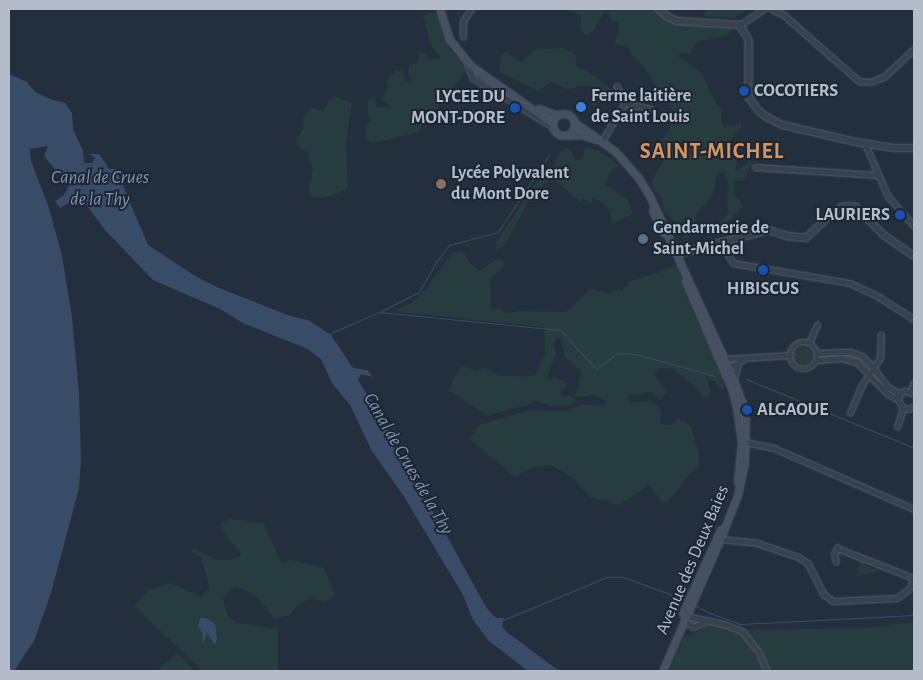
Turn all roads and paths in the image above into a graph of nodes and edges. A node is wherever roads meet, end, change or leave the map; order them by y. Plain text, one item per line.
1 (440, 9) edge
2 (471, 9) edge
3 (659, 9) edge
4 (764, 9) edge
5 (772, 9) edge
6 (740, 24) junction
7 (463, 37) dead end
8 (914, 49) edge
9 (467, 62) junction
10 (617, 86) dead end
11 (505, 90) junction
12 (625, 103) junction
13 (650, 109) dead end
14 (558, 116) junction
15 (574, 123) junction
16 (553, 125) junction
17 (568, 136) junction
18 (602, 141) junction
19 (866, 143) junction
20 (914, 148) edge
21 (755, 167) dead end
22 (878, 175) junction
23 (914, 226) edge
24 (721, 241) junction
25 (676, 254) junction
26 (914, 256) edge
27 (914, 319) edge
28 (817, 325) dead end
29 (881, 335) dead end
30 (709, 336) junction
31 (809, 343) junction
32 (818, 353) junction
33 (790, 355) junction
34 (743, 360) junction
35 (818, 360) junction
36 (726, 362) junction
37 (738, 364) junction
38 (873, 367) junction
39 (869, 373) junction
40 (734, 378) junction
41 (914, 382) edge
42 (912, 392) edge
43 (899, 396) junction
44 (914, 406) edge
45 (903, 408) junction
46 (850, 413) dead end
47 (897, 427) dead end
48 (745, 442) junction
49 (914, 509) edge
50 (721, 539) junction
51 (836, 562) dead end
52 (914, 578) edge
53 (693, 598) junction
54 (686, 614) junction
55 (706, 622) junction
56 (693, 627) junction
57 (681, 630) junction
58 (661, 671) edge
59 (768, 671) edge

1 - 9 main road, Avenue des Deux Baies
2 - 7 street
3 - 6 street
4 - 6 street
5 - 8 street
6 - 19 street
9 - 11 main road, Avenue des Deux Baies
9 - 16 street
10 - 12 street
11 - 14 main road, Avenue des Deux Baies
11 - 16 main road, Avenue des Deux Baies
12 - 13 street
12 - 18 street
14 - 15 main road, Avenue des Deux Baies
14 - 16 main road
15 - 17 main road
15 - 18 main road, Avenue des Deux Baies
16 - 17 main road, Avenue des Deux Baies
17 - 25 main road, Avenue des Deux Baies
18 - 25 main road, Avenue des Deux Baies
19 - 20 street
19 - 22 street
21 - 22 street
22 - 23 street
24 - 25 street
24 - 26 street
24 - 27 street
25 - 30 main road, Avenue des Deux Baies
25 - 36 main road, Avenue des Deux Baies
28 - 31 street
29 - 38 street
30 - 36 street
30 - 48 main road, Avenue des Deux Baies
31 - 32 street
31 - 33 street
32 - 35 street
32 - 38 street
33 - 34 street
33 - 35 street
34 - 36 street
34 - 37 street
35 - 39 street
36 - 37 street
36 - 40 main road, Avenue des Deux Baies
37 - 40 street
38 - 39 street
38 - 43 street
39 - 43 street
39 - 46 street
40 - 48 main road, Avenue des Deux Baies
41 - 42 street
42 - 43 street
43 - 45 street
44 - 45 street
45 - 47 street
48 - 49 street
48 - 50 main road, Avenue des Deux Baies
48 - 53 main road, Avenue des Deux Baies
50 - 52 street
50 - 53 main road, Avenue des Deux Baies
51 - 52 street
53 - 54 main road, Avenue des Deux Baies
54 - 55 street
54 - 56 street
54 - 57 main road, Avenue des Deux Baies
54 - 58 main road, Avenue des Deux Baies
55 - 56 street
55 - 59 street
56 - 57 street
57 - 58 main road, Avenue des Deux Baies

